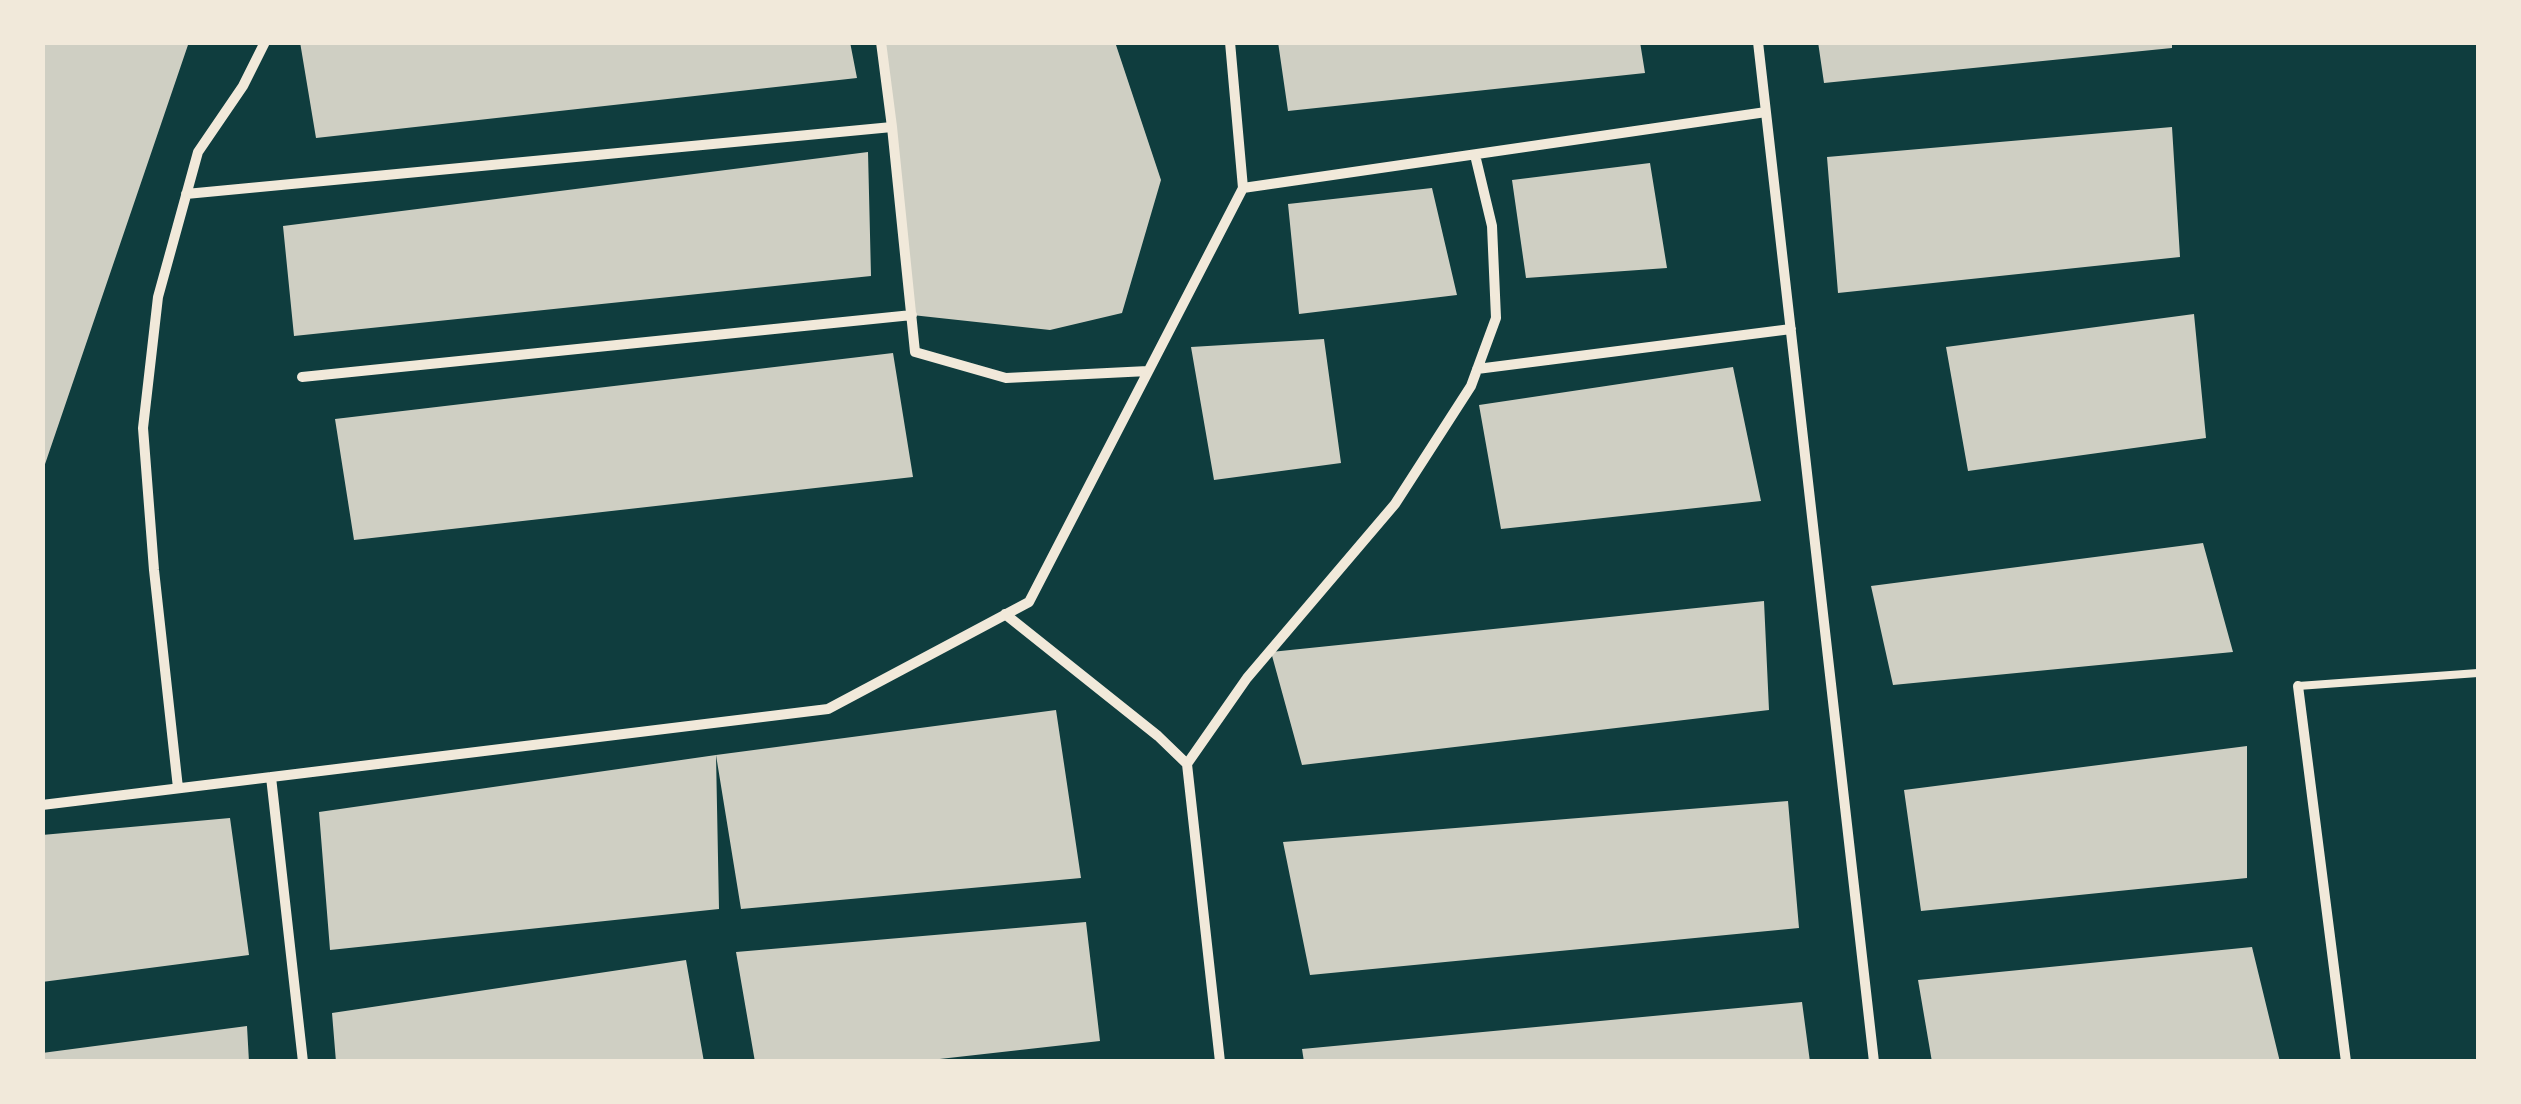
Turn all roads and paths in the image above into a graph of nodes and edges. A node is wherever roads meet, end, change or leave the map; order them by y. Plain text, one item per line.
1 (265, 42) edge
2 (881, 42) edge
3 (1230, 42) edge
4 (1758, 42) edge
5 (1766, 112) junction
6 (892, 127) junction
7 (1474, 154) junction
8 (1243, 188) junction
9 (186, 194) junction
10 (912, 316) junction
11 (1791, 329) junction
12 (1477, 369) junction
13 (1148, 370) junction
14 (302, 377) dead end
15 (1005, 614) junction
16 (2478, 673) edge
17 (2298, 686) joint
18 (1187, 764) junction
19 (271, 777) junction
20 (178, 788) junction
21 (42, 805) edge
22 (303, 1062) edge
23 (1220, 1062) edge
24 (1874, 1062) edge
25 (2346, 1062) edge

1 - 9 street
2 - 6 street
3 - 8 street
4 - 5 street
5 - 7 street
5 - 11 street
6 - 9 street
6 - 10 street
7 - 8 street
7 - 12 street
8 - 13 street
9 - 20 street
10 - 13 street
10 - 14 street
11 - 12 street
11 - 24 street
12 - 18 street
13 - 15 street
15 - 18 street
15 - 19 street
16 - 17 lane
17 - 25 street
18 - 23 street
19 - 20 street
19 - 22 street
20 - 21 street

